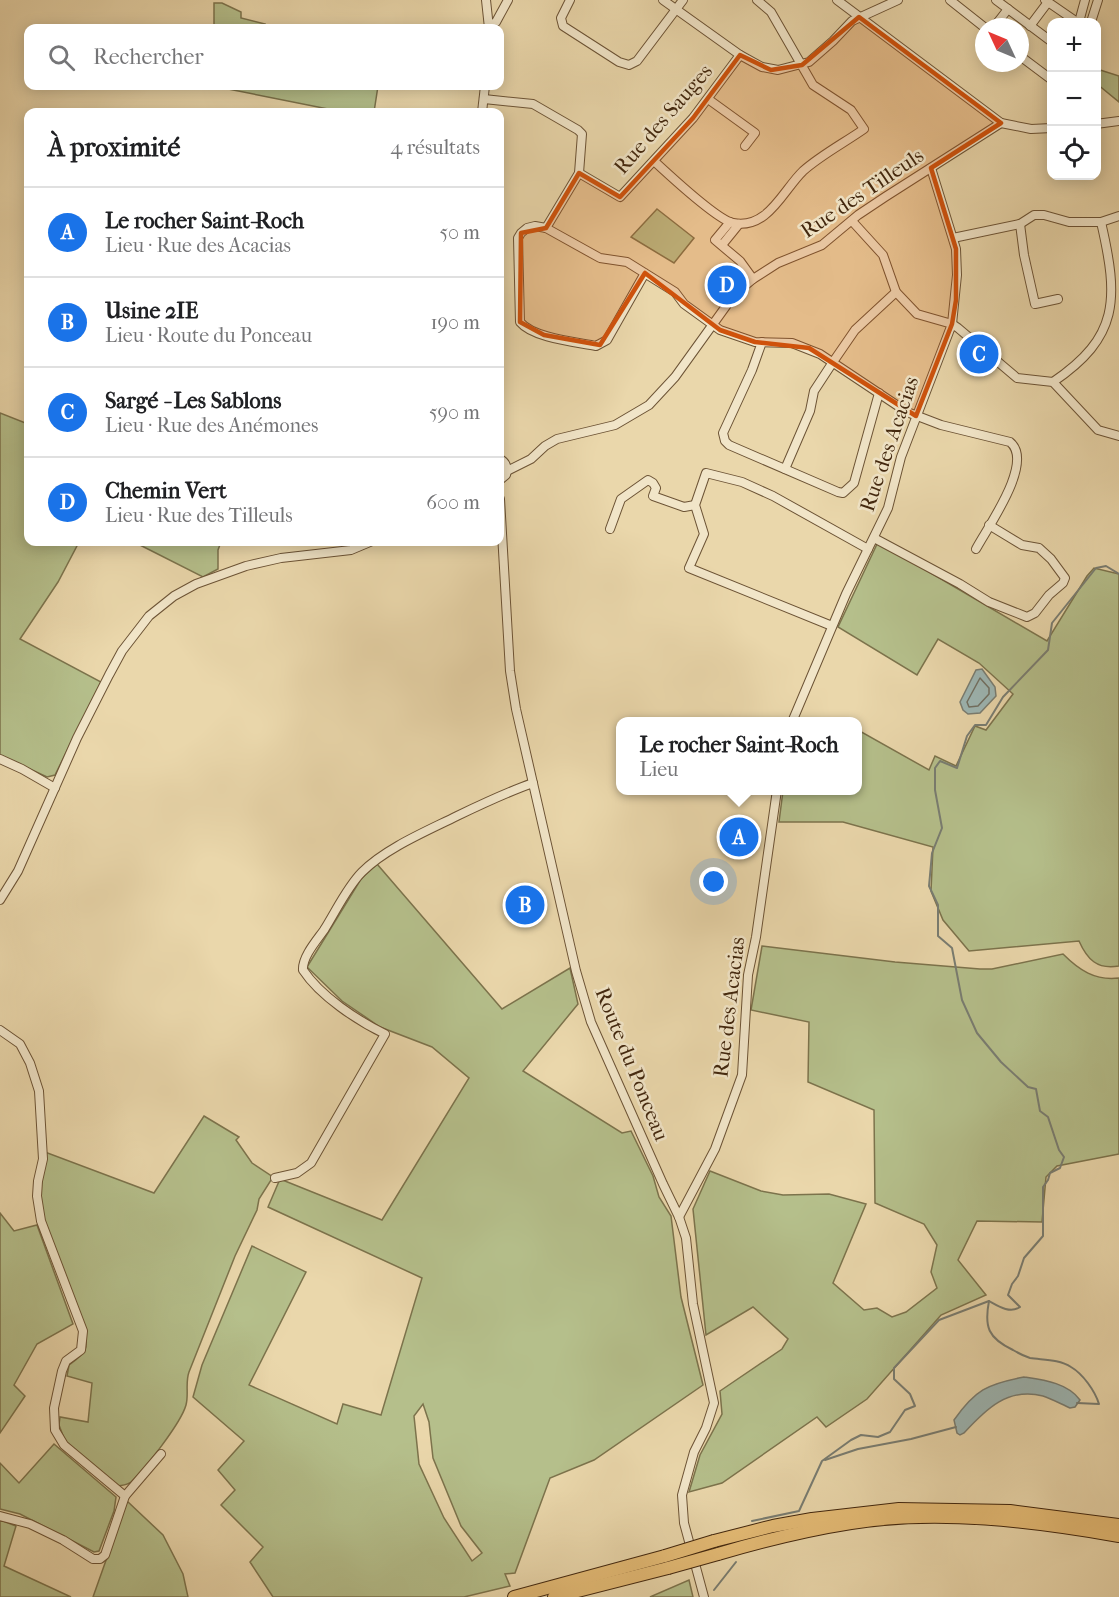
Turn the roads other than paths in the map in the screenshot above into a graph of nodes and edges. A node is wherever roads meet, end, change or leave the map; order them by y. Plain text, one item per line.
1 (486, 0) edge
2 (508, 0) edge
3 (570, 0) edge
4 (663, 0) edge
5 (683, 0) edge
6 (757, 0) edge
7 (837, 0) edge
8 (898, 0) edge
9 (950, 0) edge
10 (996, 0) edge
11 (1085, 0) edge
12 (1098, 0) edge
13 (1046, 1) edge
14 (676, 8) junction
15 (1008, 9) junction
16 (859, 17) junction
17 (1001, 18) edge
18 (1072, 18) edge
19 (1079, 18) edge
20 (1092, 18) edge
21 (975, 20) edge
22 (489, 24) edge
23 (493, 24) edge
24 (1030, 26) junction
25 (1047, 38) edge
26 (740, 55) junction
27 (1029, 63) edge
28 (802, 65) junction
29 (1047, 76) edge
30 (484, 90) edge
31 (483, 99) junction
32 (708, 99) junction
33 (482, 108) edge
34 (1119, 121) edge
35 (1001, 123) junction
36 (1101, 123) edge
37 (1047, 128) edge
38 (745, 146) dead end
39 (654, 161) junction
40 (931, 168) junction
41 (579, 173) junction
42 (1119, 216) edge
43 (852, 221) junction
44 (1101, 222) junction
45 (734, 223) junction
46 (1020, 225) junction
47 (546, 228) junction
48 (953, 238) junction
49 (645, 273) junction
50 (753, 279) junction
51 (896, 292) junction
52 (1058, 299) dead end
53 (952, 324) junction
54 (713, 325) junction
55 (762, 342) junction
56 (833, 362) junction
57 (1053, 382) junction
58 (879, 393) junction
59 (916, 416) junction
60 (1119, 436) edge
61 (504, 464) edge
62 (784, 469) junction
63 (695, 505) junction
64 (989, 525) junction
65 (610, 528) dead end
66 (874, 537) junction
67 (360, 546) edge
68 (503, 546) edge
69 (868, 549) junction
70 (976, 549) dead end
71 (832, 626) junction
72 (794, 717) edge
73 (0, 759) edge
74 (533, 783) junction
75 (55, 788) junction
76 (776, 795) edge
77 (0, 900) edge
78 (0, 1030) edge
79 (275, 1178) dead end
80 (679, 1216) junction
81 (161, 1454) dead end
82 (125, 1496) junction
83 (0, 1516) edge
84 (1119, 1525) edge
85 (1119, 1536) edge
86 (514, 1597) edge
87 (554, 1597) edge
88 (704, 1597) edge

1 - 22 street
2 - 23 street
3 - 14 street
4 - 14 street
5 - 14 street
6 - 28 street
7 - 16 street
8 - 16 street
9 - 21 street
10 - 15 street
11 - 19 street
12 - 20 street
13 - 18 street
13 - 24 street
14 - 26 street
15 - 17 street
15 - 24 street
16 - 28 street
16 - 35 street
24 - 25 street
26 - 28 street
26 - 32 street, Rue des Sauges
27 - 29 street
28 - 45 street
30 - 31 street
31 - 33 street
31 - 41 street
32 - 38 street
32 - 39 street, Rue des Sauges
34 - 36 street
35 - 37 street
35 - 40 street, Rue des Tilleuls
39 - 41 street, Rue des Sauges
39 - 45 street
40 - 43 street, Rue des Tilleuls
40 - 48 street, Rue des Acacias
41 - 47 street
42 - 44 street
43 - 50 street, Rue des Tilleuls
43 - 51 street
44 - 46 street
44 - 57 street
45 - 50 street
46 - 48 street
46 - 52 street
47 - 49 street
47 - 49 street
48 - 53 street, Rue des Acacias
49 - 54 street
50 - 54 street, Rue des Tilleuls
51 - 53 street
51 - 56 street
53 - 57 street
53 - 59 street, Rue des Acacias
54 - 55 street
54 - 61 street, Rue des Tilleuls
55 - 56 street
55 - 62 street
56 - 58 street
56 - 62 street
57 - 60 street
58 - 59 street
58 - 62 street
59 - 64 street
59 - 66 street, Rue des Acacias
63 - 65 street
63 - 69 street
63 - 71 street
64 - 66 street
64 - 70 street
66 - 69 street, Rue des Acacias
67 - 75 street
68 - 74 street, Route du Ponceau
69 - 71 street, Rue des Acacias
71 - 72 street, Rue des Acacias
73 - 75 street
74 - 79 street
74 - 80 street, Route du Ponceau
75 - 77 street
76 - 80 street, Rue des Acacias
78 - 82 street
80 - 88 street, Route du Ponceau
81 - 82 street
82 - 83 street
84 - 86 highway, bridge
85 - 87 highway, bridge

